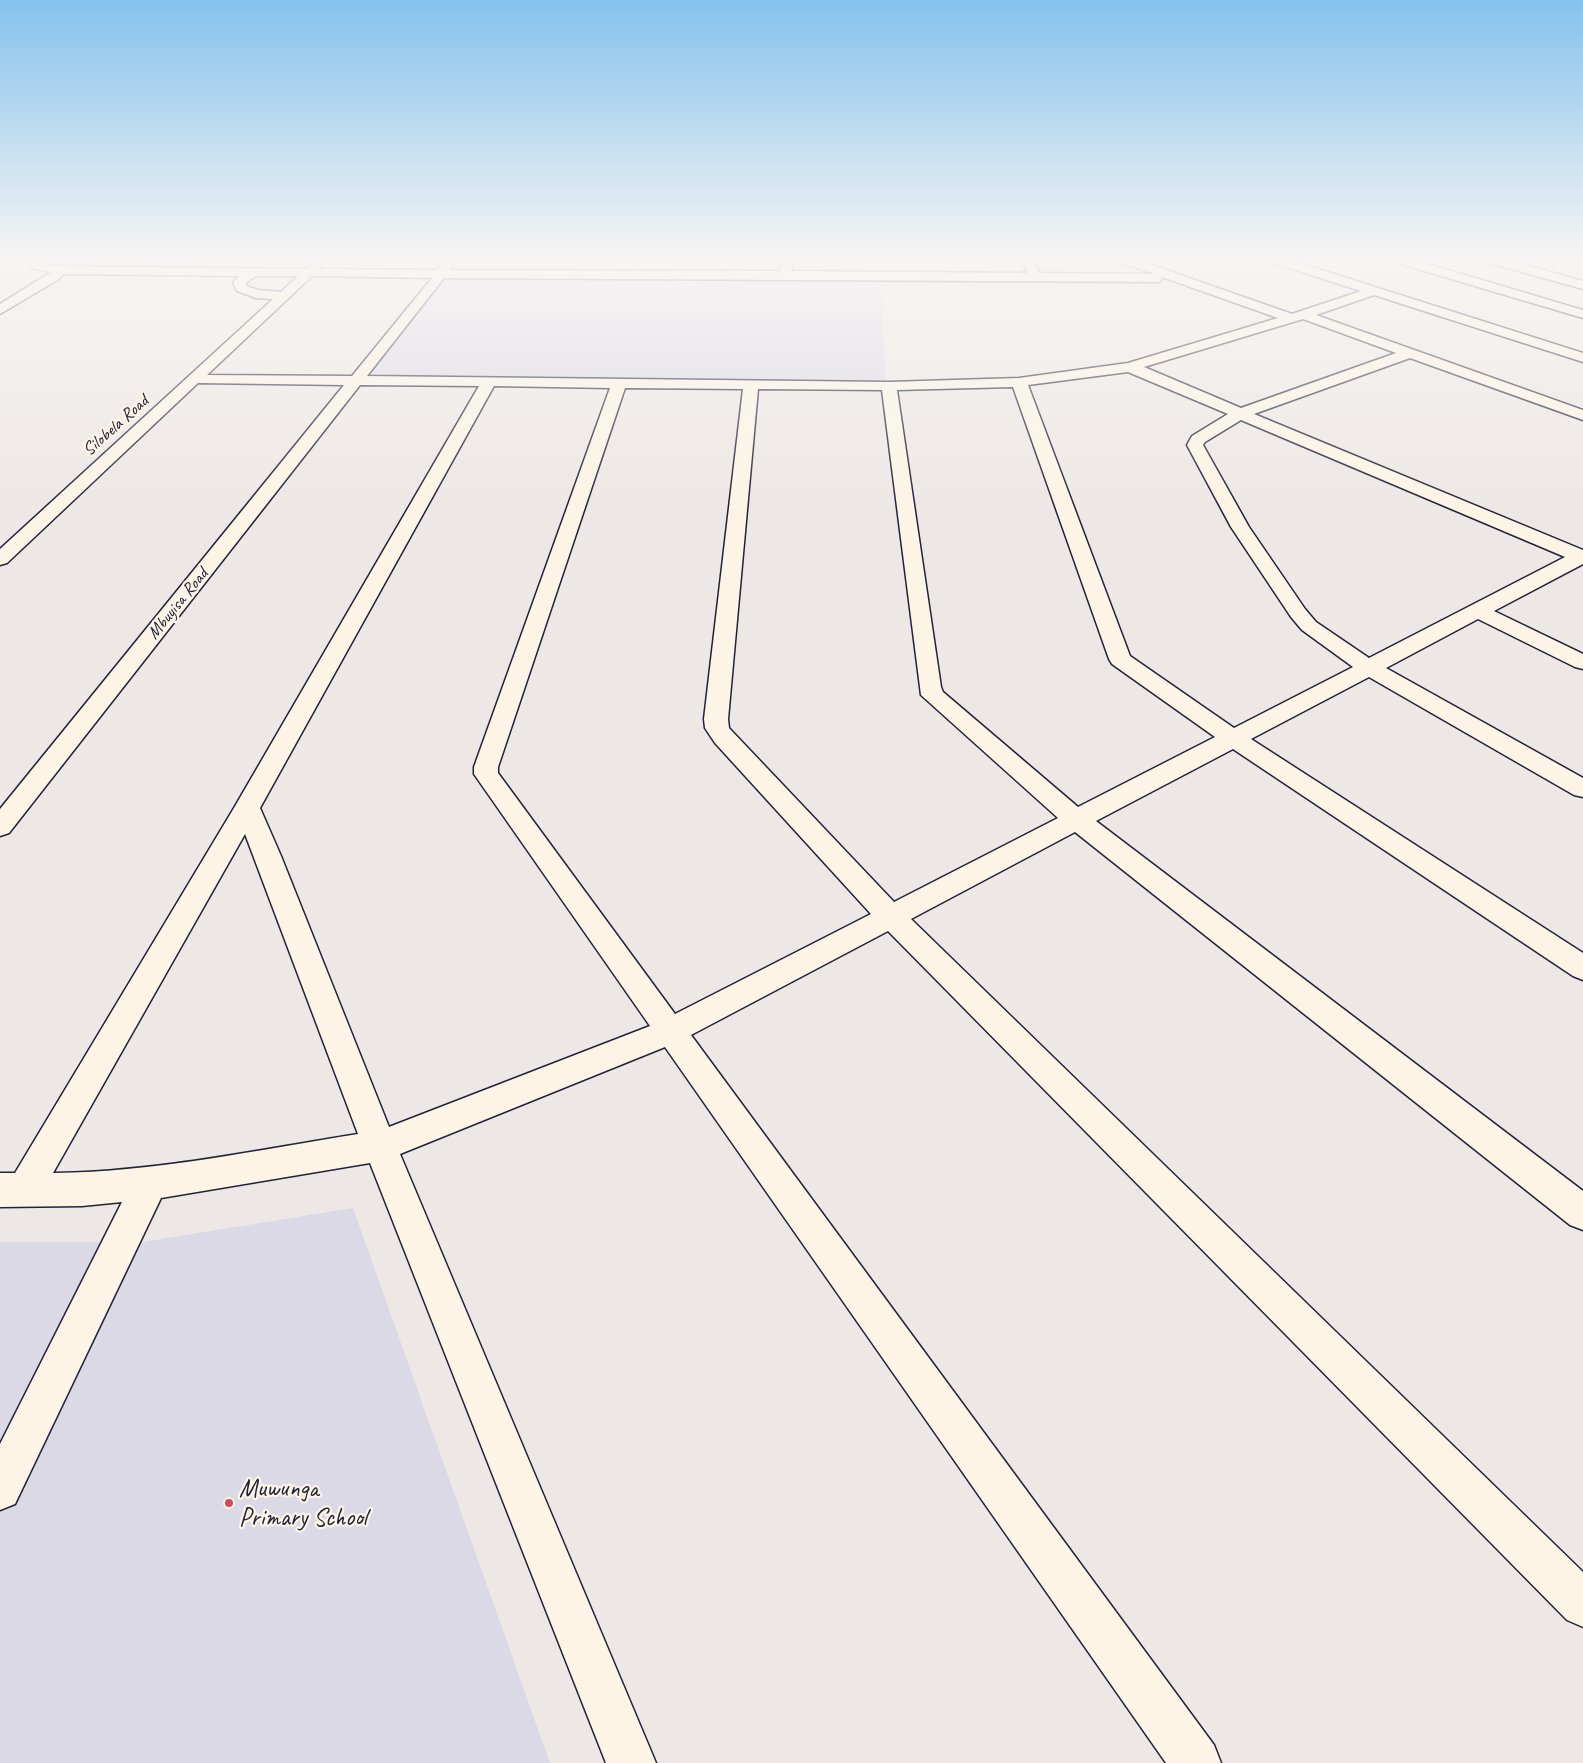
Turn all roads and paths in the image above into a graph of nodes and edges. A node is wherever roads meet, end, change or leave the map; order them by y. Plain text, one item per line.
1 (236, 341) edge
2 (387, 341) edge
3 (1216, 341) edge
4 (1373, 341) edge
5 (1530, 341) edge
6 (1410, 353) junction
7 (1583, 358) edge
8 (1130, 367) junction
9 (196, 379) junction
10 (356, 380) junction
11 (490, 381) junction
12 (1019, 382) junction
13 (619, 384) junction
14 (750, 386) junction
15 (889, 386) junction
16 (1239, 414) junction
17 (1583, 415) edge
18 (1582, 557) edge
19 (0, 559) edge
20 (1478, 611) junction
21 (1583, 662) edge
22 (1369, 668) junction
23 (1234, 739) junction
24 (1583, 789) edge
25 (247, 808) junction
26 (1077, 820) junction
27 (0, 827) edge
28 (891, 917) junction
29 (1583, 968) edge
30 (672, 1031) junction
31 (380, 1146) junction
32 (150, 1182) junction
33 (12, 1190) edge
34 (1583, 1213) edge
35 (0, 1489) edge
36 (1583, 1604) edge
37 (631, 1763) edge
38 (1196, 1763) edge

1 - 9 street, Silobela Road
2 - 10 street, Mbuyisa Road
3 - 8 street
4 - 6 street
5 - 7 street
6 - 16 street
6 - 17 street
8 - 12 street
8 - 16 street
9 - 10 street
9 - 19 street, Silobela Road
10 - 11 street
10 - 27 street, Mbuyisa Road
11 - 13 street
11 - 25 street
12 - 15 street
12 - 23 street
13 - 14 street
13 - 30 street
14 - 15 street
14 - 28 street
15 - 26 street
16 - 18 street
16 - 22 street
18 - 20 street
20 - 21 street
20 - 22 street
22 - 23 street
22 - 24 street
23 - 26 street
23 - 29 street
25 - 31 street
25 - 33 street
26 - 28 street
26 - 34 street
28 - 30 street
28 - 36 street
30 - 31 street
30 - 38 street
31 - 32 street
31 - 37 street
32 - 33 street
32 - 35 street

